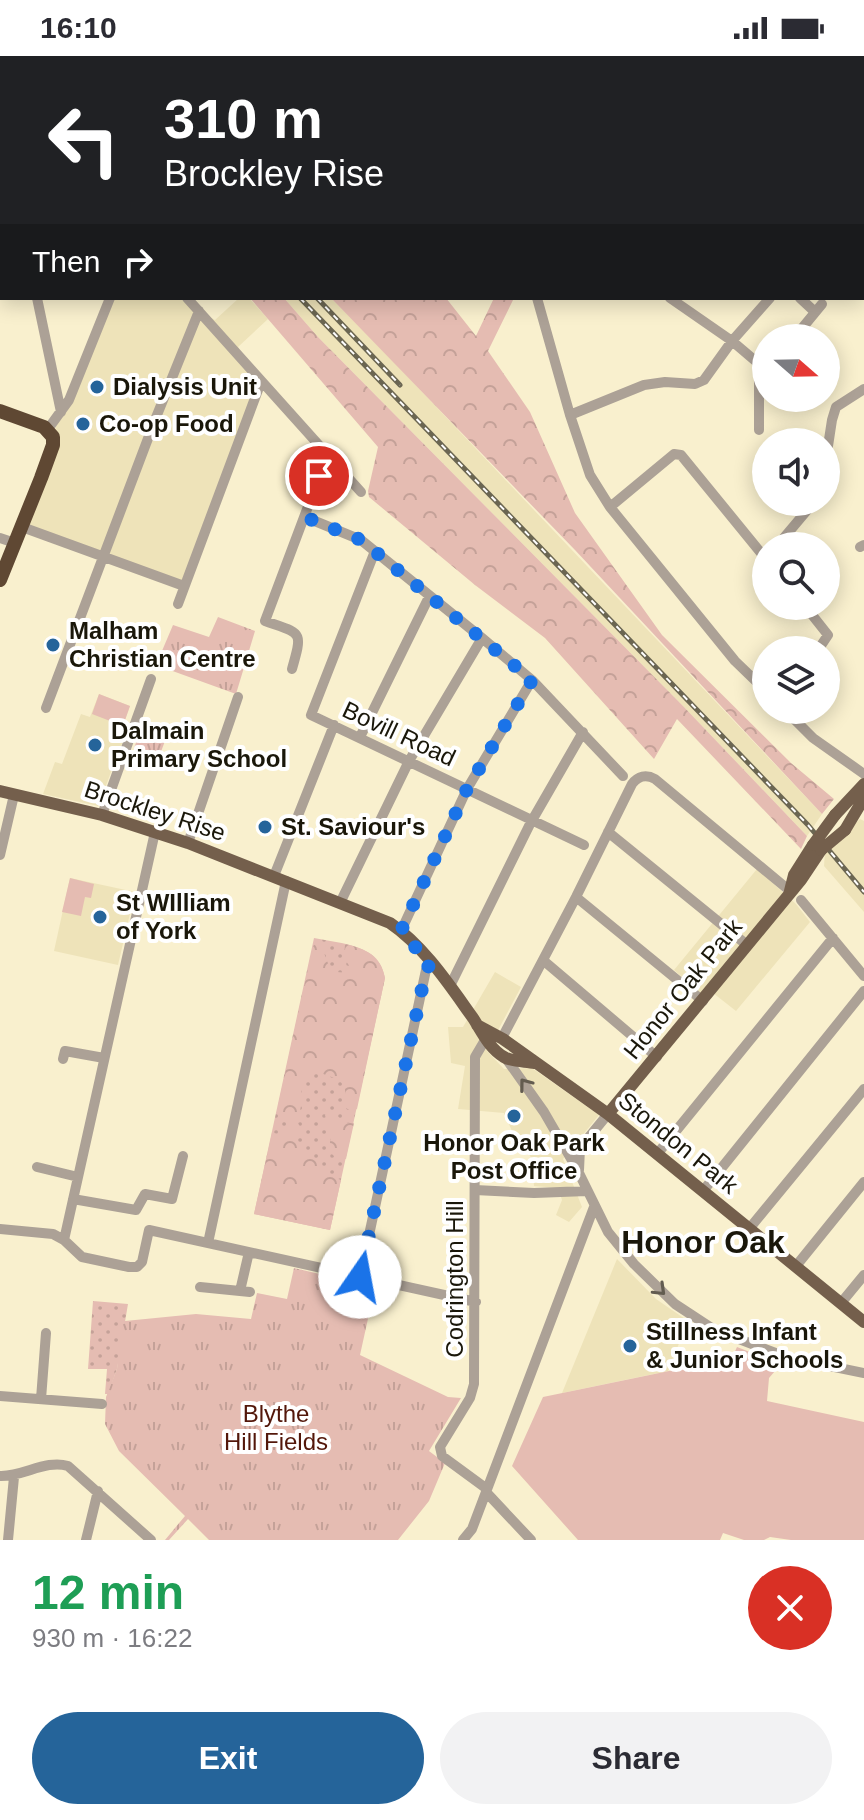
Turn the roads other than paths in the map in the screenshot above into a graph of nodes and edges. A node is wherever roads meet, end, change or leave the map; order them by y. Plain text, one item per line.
1 (37, 300) edge
2 (109, 300) edge
3 (189, 300) edge
4 (538, 300) edge
5 (673, 300) edge
6 (768, 300) edge
7 (804, 300) edge
8 (199, 311) junction
9 (805, 324) edge
10 (732, 341) junction
11 (261, 382) junction
12 (864, 389) edge
13 (0, 411) edge
14 (61, 412) junction
15 (570, 415) junction
16 (759, 428) edge
17 (832, 428) edge
18 (50, 433) junction
19 (327, 456) junction
20 (361, 492) dead end
21 (610, 507) junction
22 (802, 516) edge
23 (305, 517) junction
24 (22, 527) junction
25 (789, 532) edge
26 (7, 541) edge
27 (752, 541) edge
28 (375, 551) junction
29 (104, 558) junction
30 (0, 580) edge
31 (184, 586) junction
32 (429, 597) junction
33 (178, 604) dead end
34 (816, 620) edge
35 (827, 636) edge
36 (482, 638) junction
37 (292, 669) dead end
38 (752, 677) edge
39 (151, 679) dead end
40 (532, 680) junction
41 (238, 697) dead end
42 (46, 708) dead end
43 (799, 724) edge
44 (334, 725) junction
45 (583, 732) junction
46 (360, 737) junction
47 (409, 761) junction
48 (864, 774) edge
49 (623, 776) dead end
50 (864, 784) edge
51 (467, 789) junction
52 (0, 791) edge
53 (14, 795) junction
54 (864, 798) edge
55 (102, 815) junction
56 (532, 820) junction
57 (155, 832) junction
58 (608, 832) junction
59 (188, 843) junction
60 (584, 845) dead end
61 (817, 848) junction
62 (0, 855) edge
63 (280, 878) junction
64 (790, 891) junction
65 (576, 897) junction
66 (801, 900) dead end
67 (340, 903) junction
68 (401, 931) junction
69 (833, 938) junction
70 (747, 945) junction
71 (544, 961) junction
72 (430, 964) junction
73 (864, 976) edge
74 (450, 986) junction
75 (864, 991) edge
76 (703, 1001) junction
77 (477, 1025) junction
78 (485, 1040) junction
79 (510, 1050) junction
80 (657, 1057) junction
81 (104, 1058) junction
82 (63, 1059) dead end
83 (864, 1089) edge
84 (608, 1114) junction
85 (563, 1144) junction
86 (580, 1148) junction
87 (658, 1153) junction
88 (183, 1156) dead end
89 (37, 1167) dead end
90 (579, 1176) junction
91 (78, 1177) junction
92 (864, 1182) edge
93 (475, 1190) junction
94 (587, 1191) junction
95 (703, 1191) junction
96 (73, 1199) junction
97 (594, 1207) junction
98 (0, 1229) edge
99 (749, 1229) junction
100 (586, 1232) junction
101 (608, 1232) junction
102 (64, 1240) junction
103 (208, 1243) junction
104 (249, 1252) junction
105 (796, 1266) junction
106 (864, 1275) edge
107 (360, 1277) junction
108 (200, 1287) dead end
109 (476, 1302) junction
110 (841, 1303) junction
111 (864, 1322) edge
112 (46, 1333) dead end
113 (864, 1373) edge
114 (0, 1396) edge
115 (41, 1399) junction
116 (102, 1404) dead end
117 (0, 1476) edge
118 (14, 1477) junction
119 (98, 1491) junction
120 (486, 1491) junction
121 (8, 1540) edge
122 (86, 1540) edge
123 (151, 1540) edge
124 (463, 1540) edge
125 (531, 1540) edge

1 - 14 street
2 - 14 street
3 - 8 street
4 - 15 street
5 - 10 street
6 - 10 street
7 - 9 street
8 - 11 street
8 - 29 street
10 - 15 street
10 - 16 street
11 - 19 street
11 - 31 street
12 - 17 street
13 - 18 highway
14 - 18 street
15 - 21 street
18 - 24 highway
19 - 20 street
19 - 23 street
21 - 27 street
21 - 38 street
22 - 25 street
23 - 28 street
23 - 37 street
24 - 26 highway
24 - 29 street
26 - 30 highway
28 - 32 street
28 - 44 street, Bovill Road
29 - 31 street
29 - 42 street
31 - 33 street
32 - 36 street
32 - 46 street
34 - 35 street
36 - 40 street
36 - 47 street
39 - 55 street
40 - 45 street
40 - 51 street
41 - 59 street
43 - 48 street
44 - 46 street, Bovill Road
44 - 63 street
45 - 49 street
45 - 56 street
46 - 47 street, Bovill Road
47 - 51 street, Bovill Road
47 - 67 street
50 - 61 main road, Honor Oak Park, bridge
51 - 56 street, Bovill Road
51 - 68 street
52 - 53 main road, Brockley Rise
53 - 55 main road, Brockley Rise
53 - 62 street
54 - 61 main road, Honor Oak Park, bridge
55 - 57 main road, Brockley Rise
56 - 60 street, Bovill Road
56 - 74 street
57 - 59 main road, Brockley Rise
57 - 81 street
58 - 64 street
58 - 65 street
58 - 70 street
59 - 63 main road, Brockley Rise
61 - 64 main road, Honor Oak Park
63 - 67 main road, Brockley Rise
63 - 103 street
64 - 70 main road, Honor Oak Park
65 - 71 street
65 - 76 street
66 - 69 street
67 - 68 main road, Brockley Rise
68 - 72 main road, Brockley Rise
69 - 73 street
69 - 87 street
70 - 76 main road, Honor Oak Park
71 - 79 street
71 - 80 street
72 - 74 main road, Brockley Rise
72 - 107 street
74 - 77 main road, Brockley Rise
75 - 95 street
76 - 80 main road, Honor Oak Park
77 - 78 main road
77 - 79 main road, Stondon Park
78 - 79 main road
78 - 93 street, Codrington Hill
79 - 84 main road, Stondon Park
85 -> 79 street
80 - 84 main road, Honor Oak Park
81 - 82 street
81 - 91 street
83 - 99 street
84 - 86 street
84 - 87 main road, Stondon Park
85 - 86 street
85 - 90 street
86 - 90 street
87 - 95 main road, Stondon Park
88 - 96 street
89 - 91 street
90 - 94 street
91 - 96 street
92 - 105 street
93 - 94 street
93 - 109 street, Codrington Hill
94 - 97 street
95 - 99 main road, Stondon Park
96 - 102 street
97 - 100 street
97 - 101 street
98 - 102 street
99 - 105 main road, Stondon Park
100 - 101 street
100 - 120 street
101 -> 113 street
102 - 103 street
103 - 104 street
104 - 107 street
104 - 108 street
105 - 110 main road, Stondon Park
106 - 110 street
107 - 109 street
109 - 120 street, Codrington Hill
110 - 111 main road, Stondon Park
112 - 115 street
114 - 115 street
115 - 116 street
117 - 118 street
118 - 119 street
118 - 121 street
119 - 122 street
119 - 123 street
120 - 124 street
120 - 125 street

